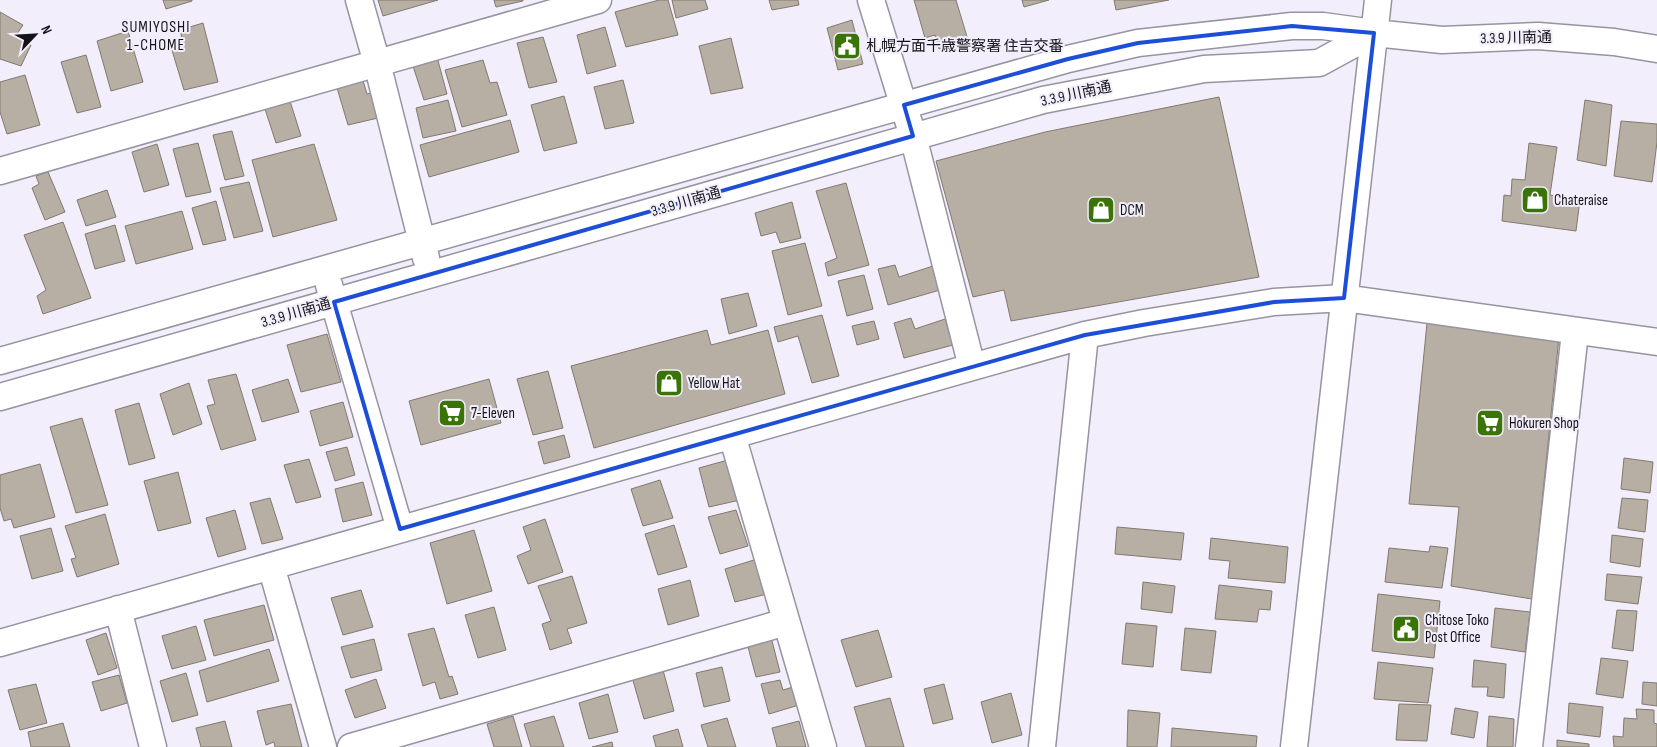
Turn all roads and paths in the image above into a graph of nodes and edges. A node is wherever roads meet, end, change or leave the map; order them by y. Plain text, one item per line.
1 (359, 0) edge
2 (598, 0) edge
3 (871, 0) edge
4 (1378, 0) edge
5 (1374, 33) junction
6 (1657, 49) edge
7 (377, 63) junction
8 (904, 105) junction
9 (913, 136) junction
10 (0, 171) edge
11 (422, 242) junction
12 (325, 270) junction
13 (432, 275) junction
14 (1344, 298) junction
15 (334, 302) junction
16 (1575, 332) junction
17 (1085, 335) junction
18 (1657, 342) edge
19 (0, 361) edge
20 (972, 367) junction
21 (0, 397) edge
22 (732, 436) junction
23 (400, 529) junction
24 (271, 566) junction
25 (118, 610) junction
26 (786, 622) junction
27 (0, 643) edge
28 (153, 747) edge
29 (323, 747) edge
30 (351, 747) edge
31 (823, 747) edge
32 (1042, 747) edge
33 (1294, 747) edge
34 (1529, 747) edge

1 - 7 street
2 - 7 street
3 - 8 street
4 - 5 street
5 - 6 street, 3.3.9 川南通
5 - 8 street, 3.3.9 川南通
5 - 9 street, 3.3.9 川南通
5 - 14 street
7 - 10 street
7 - 11 street
8 - 9 street
8 - 11 street, 3.3.9 川南通
9 - 13 street, 3.3.9 川南通
9 - 20 street
11 - 12 street, 3.3.9 川南通
11 - 13 street
12 - 15 street
12 - 19 street, 3.3.9 川南通
13 - 15 street, 3.3.9 川南通
14 - 16 street
14 - 17 street
14 - 33 street
15 - 21 street, 3.3.9 川南通
15 - 23 street
16 - 18 street
16 - 34 street
17 - 20 street
17 - 32 street
20 - 22 street
22 - 23 street
22 - 26 street
23 - 24 street
24 - 25 street
24 - 29 street
25 - 27 street
25 - 28 street
26 - 30 street
26 - 31 street

